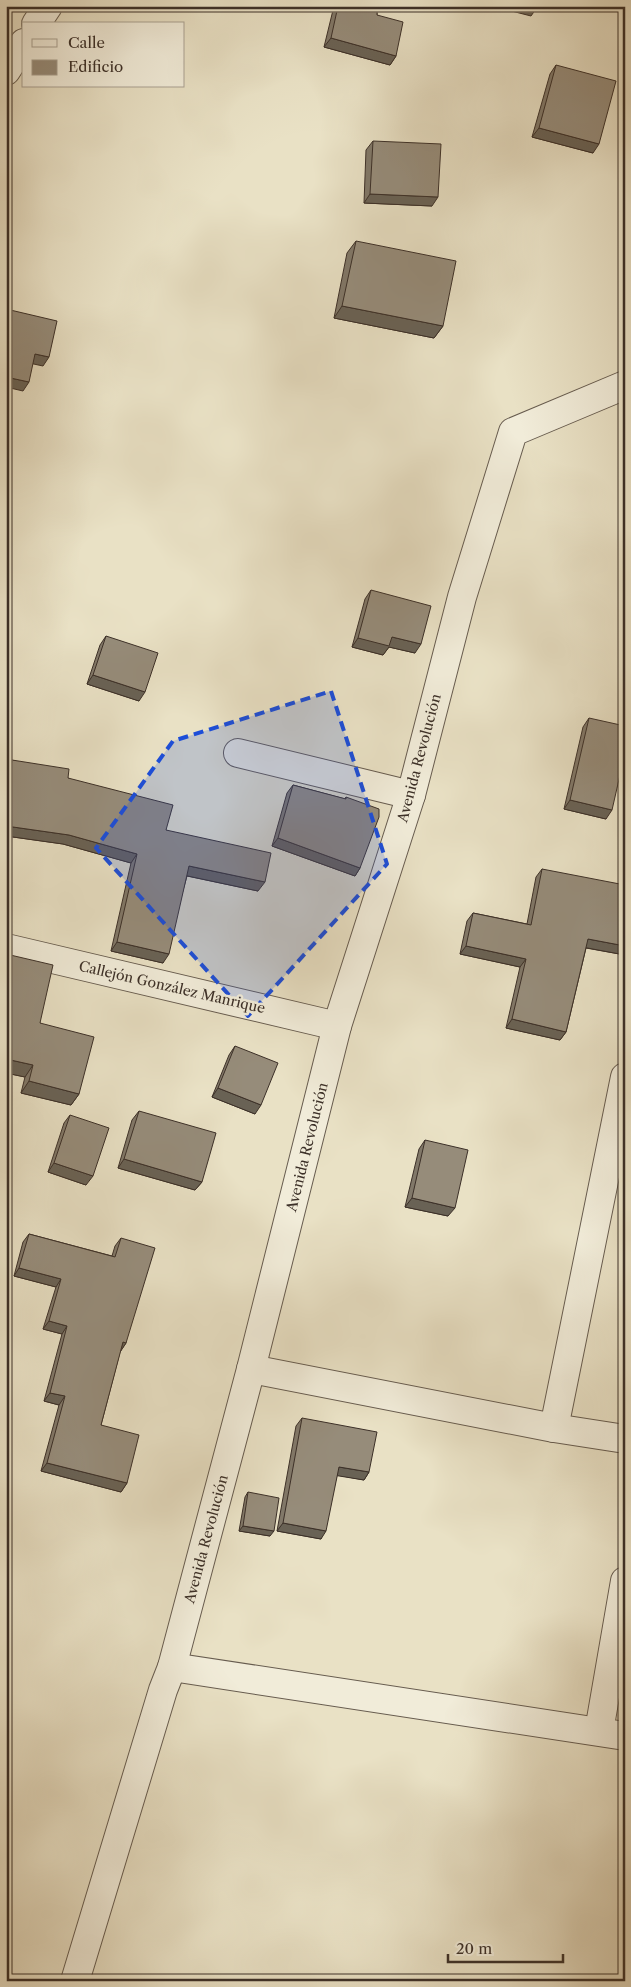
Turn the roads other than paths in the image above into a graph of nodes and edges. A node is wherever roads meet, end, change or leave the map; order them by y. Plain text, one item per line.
1 (48, 6) edge
2 (37, 22) edge
3 (22, 46) edge
4 (6, 71) edge
5 (625, 384) edge
6 (238, 753) dead end
7 (411, 795) junction
8 (6, 948) edge
9 (338, 1026) junction
10 (625, 1077) edge
11 (251, 1369) junction
12 (554, 1428) junction
13 (625, 1439) edge
14 (625, 1581) edge
15 (172, 1667) junction
16 (612, 1733) edge
17 (75, 1981) edge

1 - 2 street
3 - 4 street
5 - 7 street, Avenida Revolución
6 - 7 street
7 - 9 street, Avenida Revolución
8 - 9 street, Callejón González Manrique
9 - 11 street, Avenida Revolución
10 - 12 street
11 - 12 street
11 - 15 street, Avenida Revolución
12 - 13 street
14 - 16 street
15 - 16 street
15 - 17 street, Avenida Revolución

